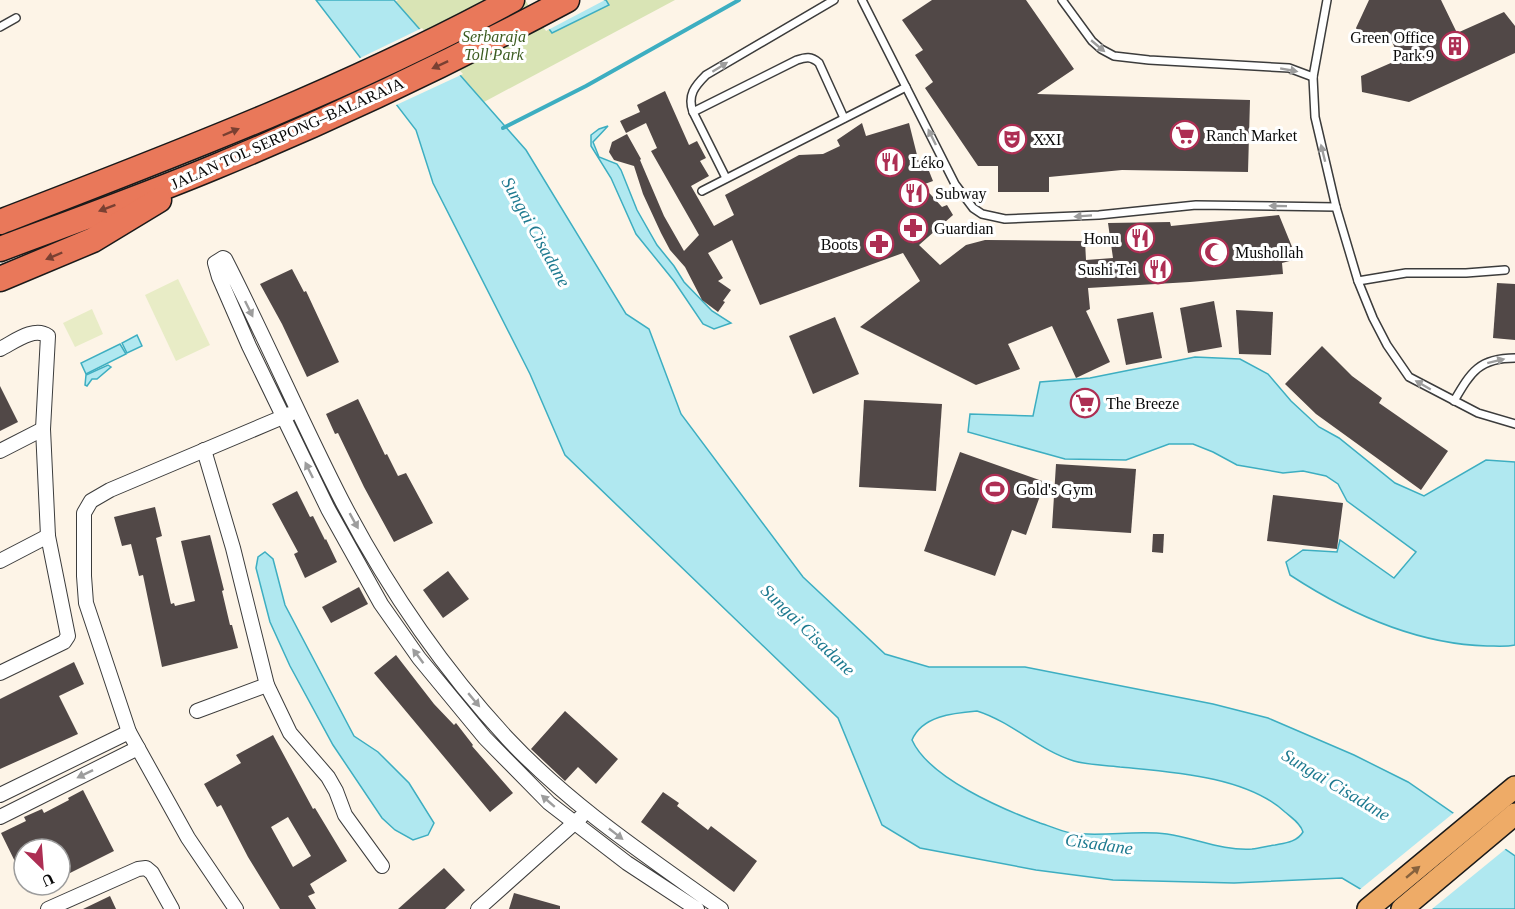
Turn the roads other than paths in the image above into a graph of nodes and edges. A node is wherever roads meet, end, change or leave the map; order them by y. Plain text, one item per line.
1 (512, 0) edge
2 (567, 0) edge
3 (834, 0) edge
4 (862, 0) edge
5 (1062, 0) edge
6 (1327, 0) edge
7 (16, 18) dead end
8 (0, 27) edge
9 (1313, 77) junction
10 (906, 87) junction
11 (693, 112) junction
12 (844, 118) junction
13 (200, 146) junction
14 (215, 167) junction
15 (726, 178) junction
16 (702, 191) dead end
17 (0, 207) edge
18 (1336, 207) junction
19 (0, 222) edge
20 (0, 249) edge
21 (1505, 270) dead end
22 (0, 279) edge
23 (1358, 280) junction
24 (0, 349) edge
25 (1515, 358) edge
26 (1454, 401) junction
27 (297, 410) junction
28 (283, 417) junction
29 (1515, 424) edge
30 (43, 429) junction
31 (204, 450) junction
32 (0, 451) edge
33 (342, 502) junction
34 (328, 509) junction
35 (48, 536) junction
36 (0, 561) edge
37 (0, 673) edge
38 (452, 673) junction
39 (438, 682) junction
40 (267, 685) junction
41 (197, 711) dead end
42 (129, 732) junction
43 (138, 748) junction
44 (1515, 787) edge
45 (0, 795) edge
46 (586, 811) junction
47 (1515, 814) edge
48 (0, 817) edge
49 (575, 824) junction
50 (654, 863) junction
51 (382, 866) dead end
52 (647, 876) junction
53 (48, 909) edge
54 (172, 909) edge
55 (236, 909) edge
56 (478, 909) edge
57 (698, 909) edge
58 (721, 909) edge
59 (1368, 909) edge
60 (1402, 909) edge

13 -> 1 highway, JALAN TOL SERPONG–BALARAJA
2 -> 14 highway, JALAN TOL SERPONG–BALARAJA
11 -> 3 lane
4 - 10 lane
5 -> 9 lane
6 - 9 lane
7 - 8 lane
18 -> 9 lane
10 - 12 lane
18 -> 10 lane
11 - 12 lane
11 - 15 lane
12 - 15 lane
13 - 17 highway
13 - 19 highway, JALAN TOL SERPONG–BALARAJA
14 -> 20 highway, JALAN TOL SERPONG–BALARAJA
14 -> 22 highway
15 - 16 lane
18 - 23 lane
21 - 23 lane
26 -> 23 lane
24 - 30 street
26 -> 25 lane
26 - 29 lane
27 - 28 street
28 -> 27 street
27 - 33 street
28 - 31 street
34 -> 28 street
30 - 32 street
30 - 35 street
31 - 40 street
31 - 42 street
33 - 34 street
33 -> 38 street
39 -> 34 street
35 - 36 street
35 - 37 street
38 - 39 street
38 -> 46 street
49 -> 39 street
40 - 41 street
40 - 51 street
42 - 43 street
42 - 45 street
43 -> 48 street
43 - 55 street
59 -> 44 main road
46 - 49 street
46 -> 50 street
47 - 60 main road
49 - 52 street
49 - 56 street
50 - 52 street
50 - 58 street
52 - 57 street
53 - 54 street

